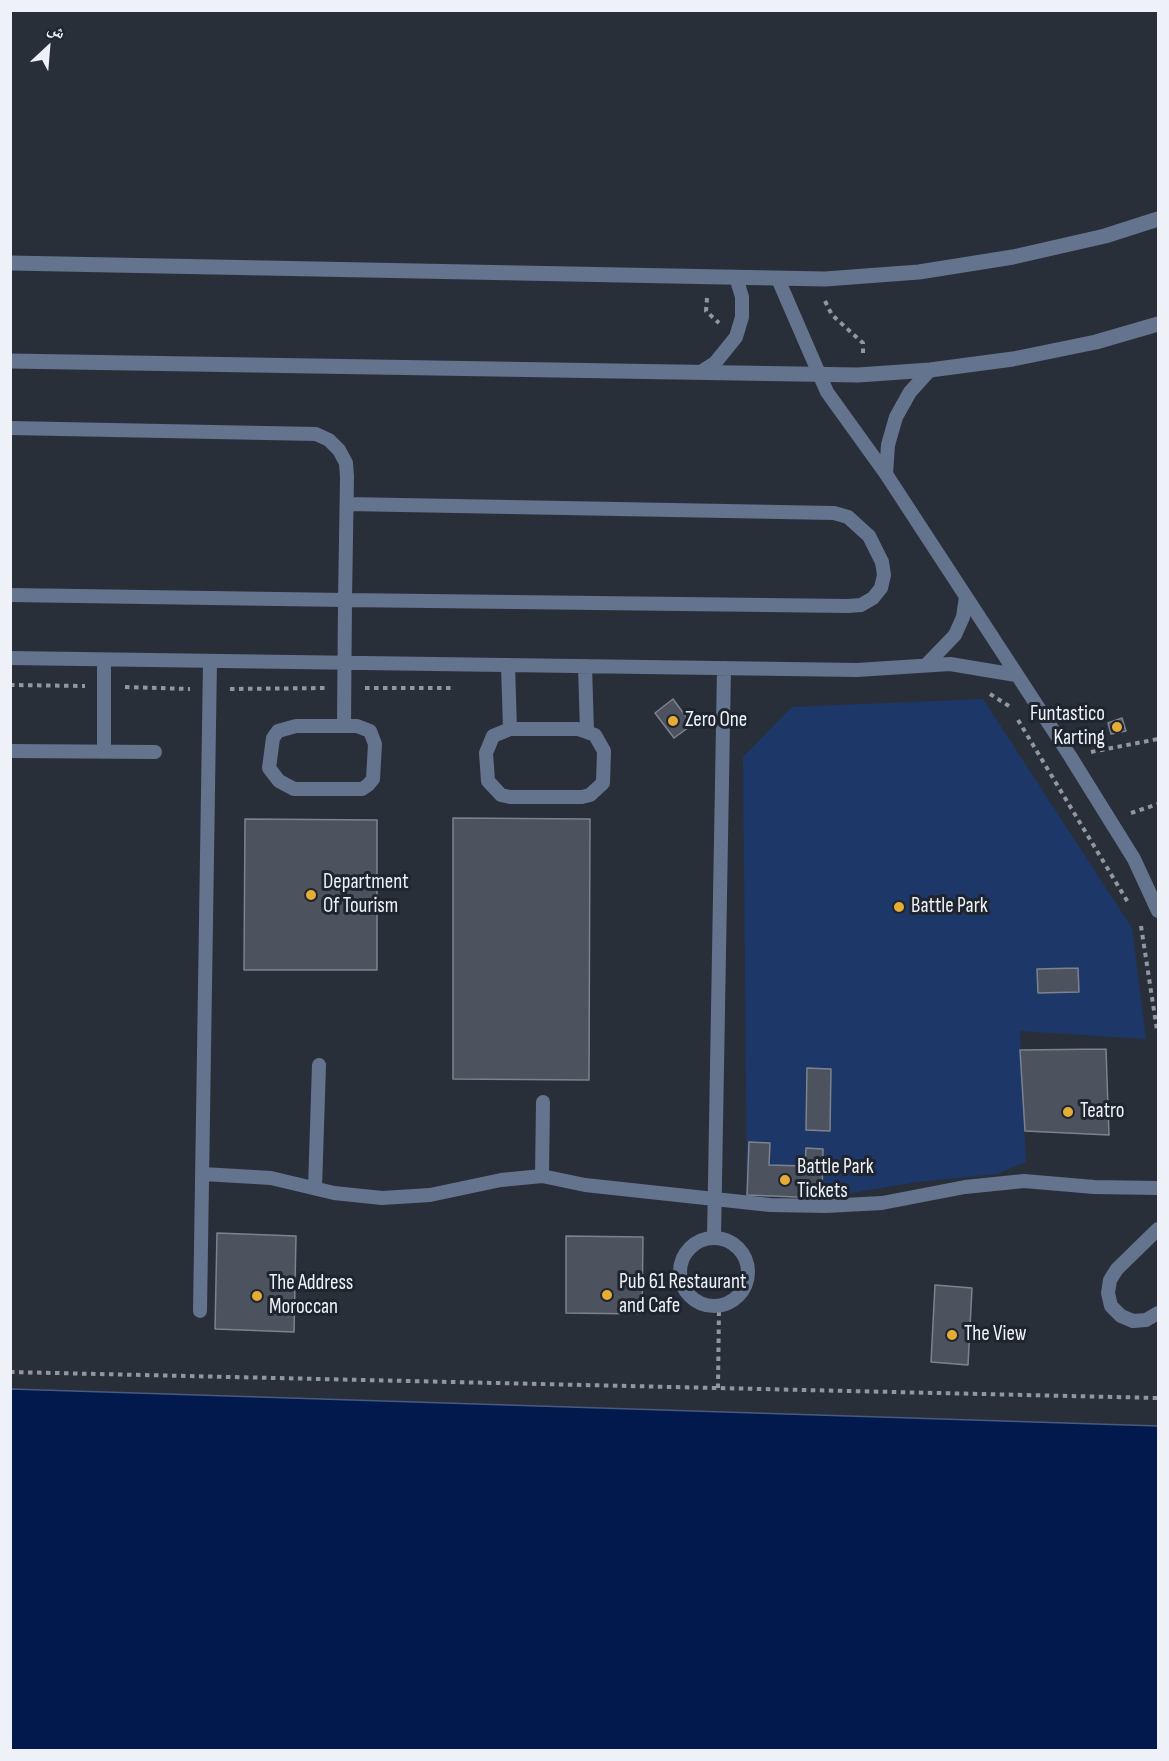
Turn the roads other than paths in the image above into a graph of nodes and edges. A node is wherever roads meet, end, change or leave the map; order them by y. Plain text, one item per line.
1 (1158, 219) edge
2 (10, 263) edge
3 (736, 277) junction
4 (778, 279) junction
5 (1158, 324) edge
6 (10, 361) edge
7 (930, 370) junction
8 (701, 372) junction
9 (819, 376) junction
10 (10, 428) edge
11 (886, 474) junction
12 (347, 504) junction
13 (10, 595) edge
14 (966, 597) junction
15 (345, 600) junction
16 (10, 658) edge
17 (104, 660) junction
18 (210, 661) junction
19 (345, 663) junction
20 (508, 665) junction
21 (926, 665) junction
22 (585, 666) junction
23 (723, 668) junction
24 (1016, 675) junction
25 (344, 726) junction
26 (510, 729) junction
27 (587, 731) junction
28 (10, 751) edge
29 (104, 752) junction
30 (154, 752) dead end
31 (1158, 911) edge
32 (319, 1065) dead end
33 (543, 1102) dead end
34 (203, 1174) junction
35 (542, 1176) junction
36 (315, 1188) junction
37 (1158, 1188) edge
38 (715, 1198) junction
39 (1158, 1229) edge
40 (714, 1238) junction
41 (200, 1311) dead end
42 (1158, 1313) edge

1 - 4 street
2 - 3 street
3 - 4 street
3 - 8 lane
4 - 9 lane
5 - 7 street
6 - 8 street
7 - 9 street
7 - 11 lane
8 - 9 street
9 - 11 lane
10 - 12 lane
11 - 14 lane
12 - 15 lane
12 - 15 lane
13 - 15 lane
14 - 21 lane
14 - 24 lane
15 - 19 lane
16 - 17 lane
17 - 18 lane
17 - 29 lane
18 - 19 lane
18 - 34 lane
19 - 20 lane
19 - 25 lane
20 - 22 lane
20 - 26 lane
21 - 23 lane
21 - 24 lane
22 - 23 lane
22 - 27 lane
23 - 38 lane
24 - 31 lane
25 - 25 lane
26 - 27 lane
26 - 27 lane
28 - 29 lane
29 - 30 lane
32 - 36 lane
33 - 35 lane
34 - 36 lane
34 - 41 lane
35 - 36 lane
35 - 38 lane
37 - 38 lane
38 - 40 lane
39 - 42 lane
40 - 40 lane

